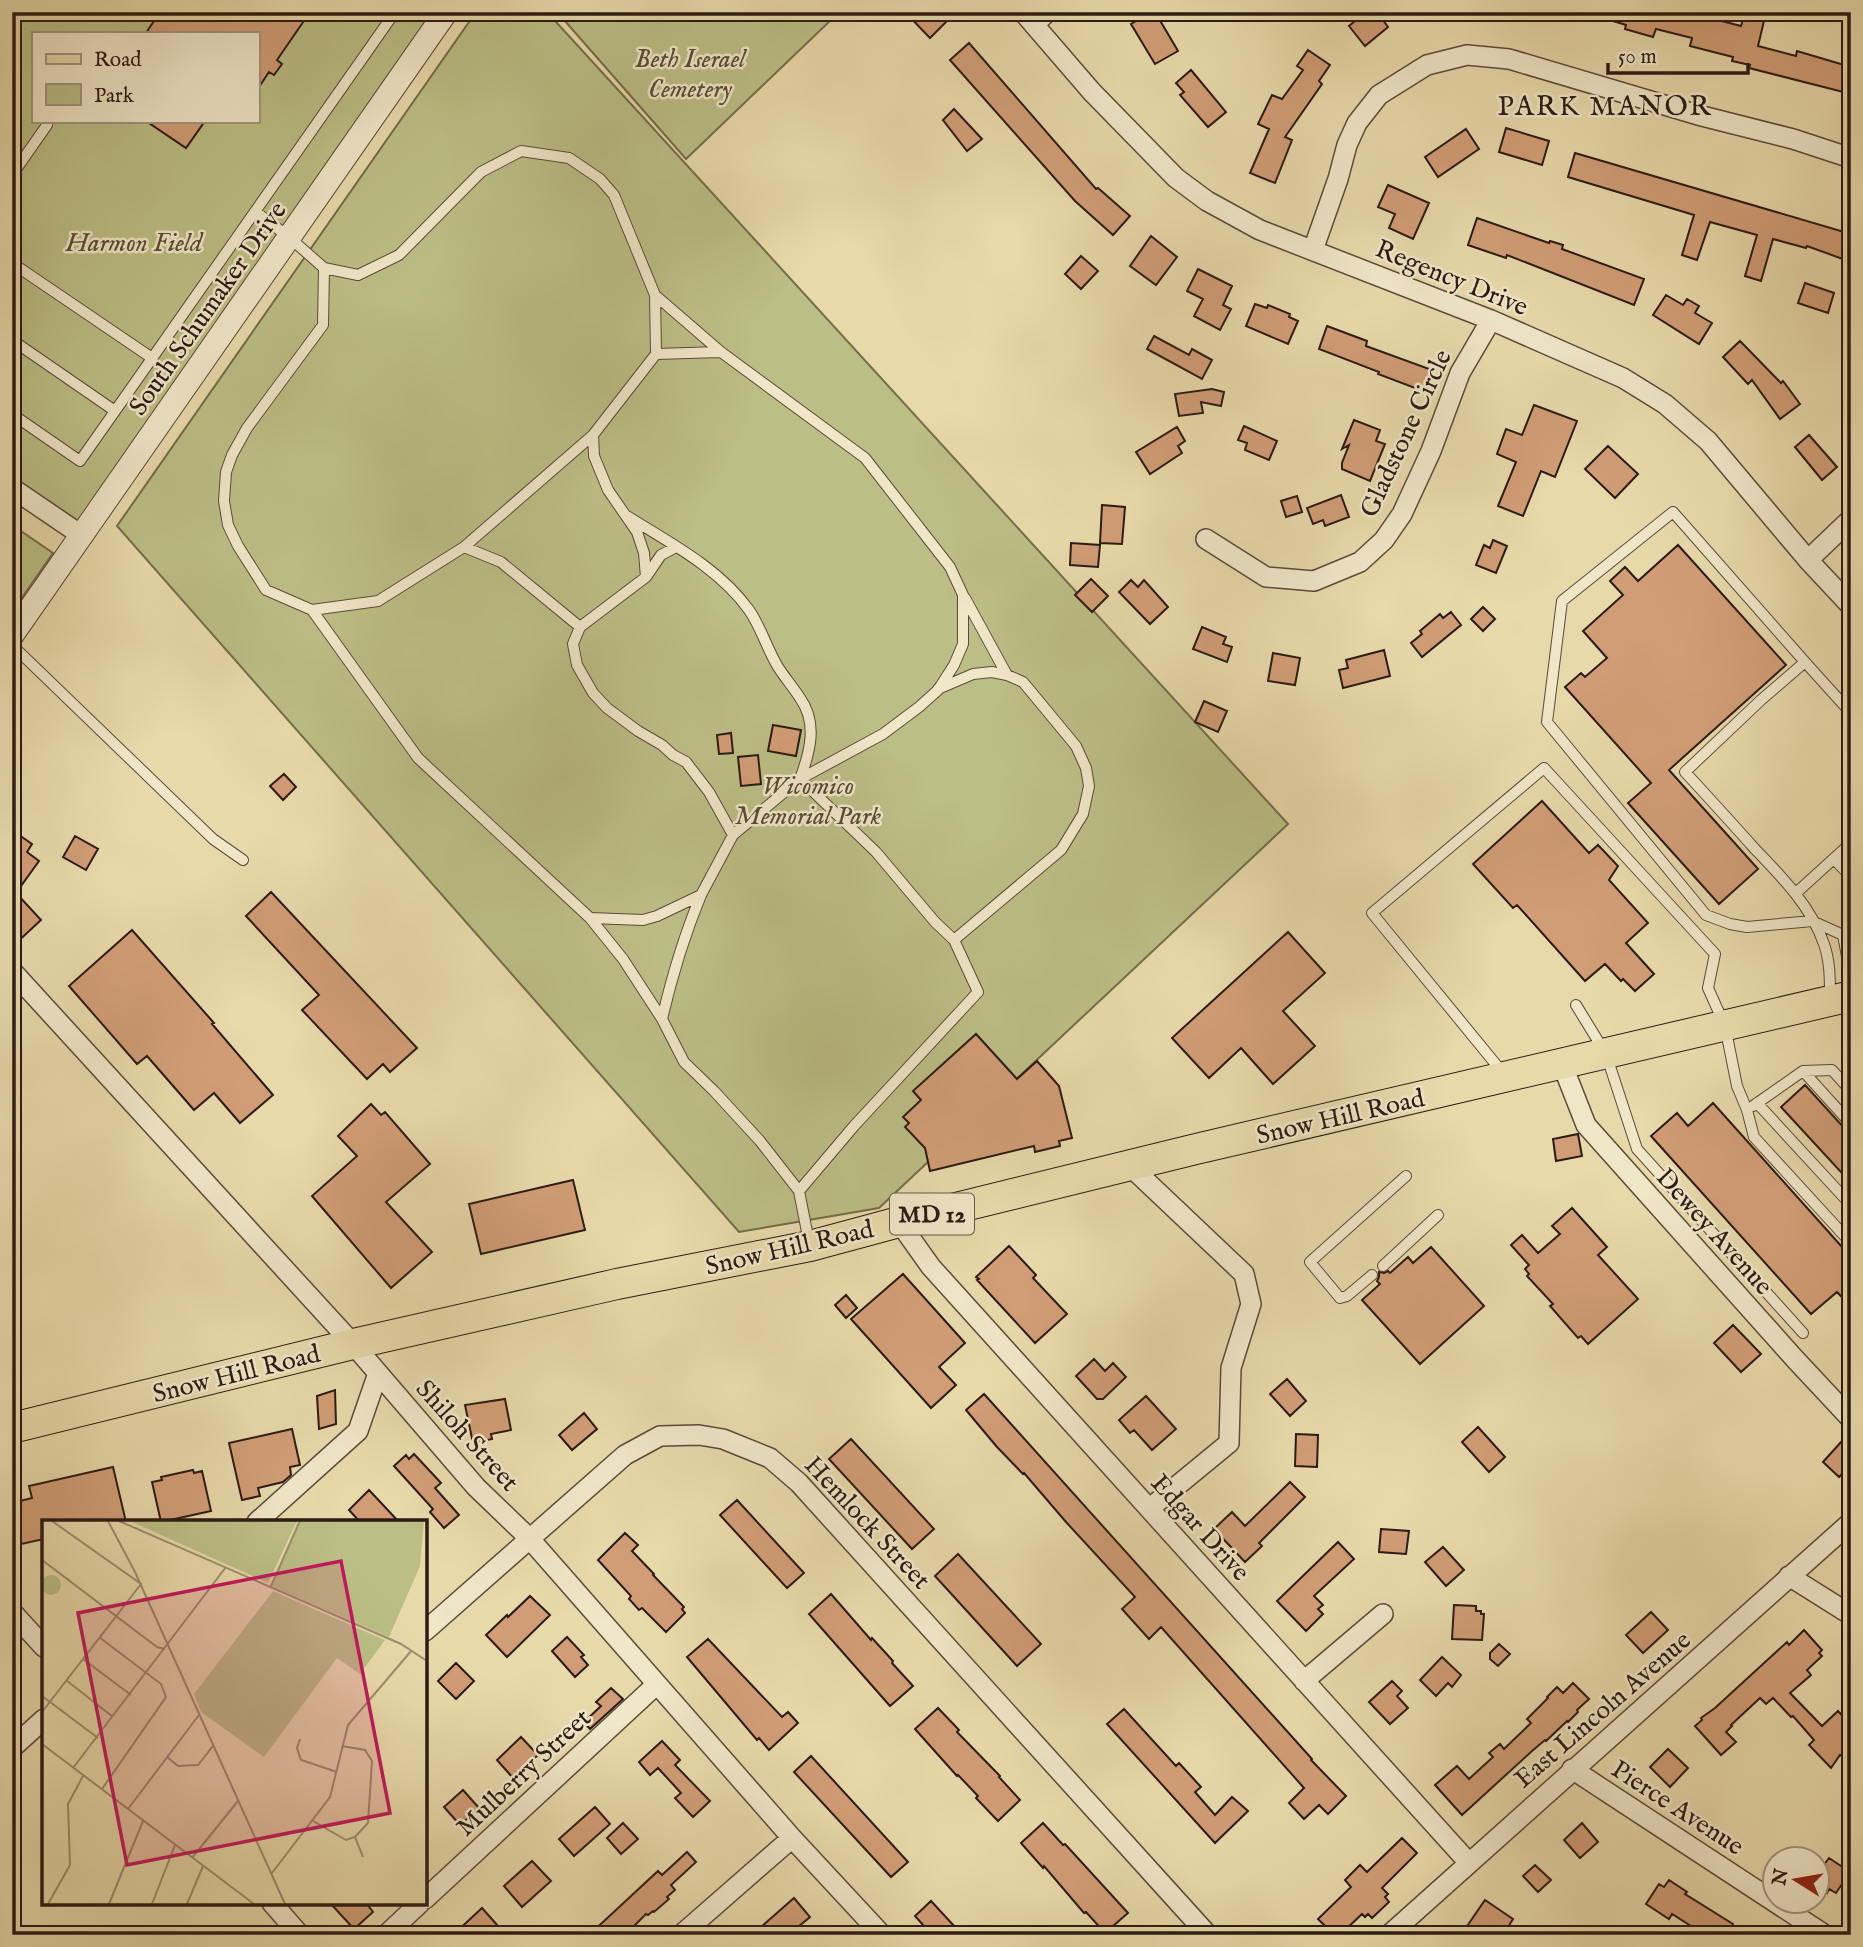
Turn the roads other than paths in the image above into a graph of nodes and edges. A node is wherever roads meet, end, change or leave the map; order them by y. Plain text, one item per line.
1 (395, 12) edge
2 (446, 12) edge
3 (1035, 16) edge
4 (48, 122) edge
5 (1851, 158) edge
6 (12, 175) edge
7 (256, 212) junction
8 (290, 238) junction
9 (1313, 250) junction
10 (12, 263) edge
11 (324, 268) junction
12 (655, 295) junction
13 (1491, 320) junction
14 (12, 341) edge
15 (721, 352) junction
16 (656, 354) junction
17 (152, 358) junction
18 (116, 411) junction
19 (12, 414) edge
20 (593, 435) junction
21 (12, 488) edge
22 (627, 516) junction
23 (1851, 519) edge
24 (82, 535) junction
25 (1206, 539) dead end
26 (464, 547) junction
27 (676, 547) junction
28 (1808, 560) junction
29 (646, 578) junction
30 (963, 595) junction
31 (1851, 606) edge
32 (312, 610) junction
33 (579, 627) junction
34 (12, 635) edge
35 (12, 645) edge
36 (1805, 663) junction
37 (1007, 675) junction
38 (937, 690) junction
39 (1851, 713) edge
40 (800, 779) junction
41 (733, 835) junction
42 (1851, 843) edge
43 (1834, 859) junction
44 (243, 860) dead end
45 (1851, 877) edge
46 (1796, 893) junction
47 (701, 895) junction
48 (590, 918) junction
49 (1812, 921) junction
50 (1847, 938) edge
51 (954, 940) junction
52 (12, 971) edge
53 (1851, 978) edge
54 (1841, 999) edge
55 (1576, 1005) dead end
56 (663, 1019) junction
57 (1725, 1026) junction
58 (1606, 1054) junction
59 (1562, 1064) junction
60 (1803, 1071) junction
61 (1505, 1076) junction
62 (1851, 1091) edge
63 (1757, 1103) junction
64 (1747, 1110) junction
65 (1851, 1124) edge
66 (1130, 1166) junction
67 (1406, 1177) dead end
68 (799, 1191) junction
69 (1851, 1205) edge
70 (1438, 1215) dead end
71 (899, 1222) junction
72 (1851, 1243) edge
73 (810, 1246) junction
74 (1383, 1266) dead end
75 (1372, 1275) dead end
76 (1804, 1333) dead end
77 (353, 1344) junction
78 (378, 1373) junction
79 (1851, 1419) edge
80 (12, 1428) edge
81 (1150, 1508) junction
82 (259, 1520) edge
83 (1851, 1522) edge
84 (529, 1538) junction
85 (1789, 1576) junction
86 (12, 1612) edge
87 (1383, 1614) dead end
88 (1851, 1615) edge
89 (427, 1629) edge
90 (42, 1645) edge
91 (1304, 1681) junction
92 (657, 1684) junction
93 (42, 1721) edge
94 (12, 1748) edge
95 (1572, 1769) junction
96 (792, 1838) junction
97 (1469, 1863) junction
98 (427, 1897) edge
99 (274, 1905) edge
100 (418, 1905) edge
101 (300, 1935) edge
102 (386, 1935) edge
103 (681, 1935) edge
104 (882, 1935) edge
105 (1208, 1935) edge
106 (1389, 1935) edge
107 (1825, 1935) edge

1 - 7 lane
2 - 8 street, South Schumaker Drive
3 - 9 street, Regency Drive
4 - 6 lane
5 - 9 street
7 - 8 lane
7 - 17 lane
8 - 11 lane
8 - 24 street, South Schumaker Drive
9 - 13 street, Regency Drive
10 - 17 lane
11 - 12 lane
11 - 32 lane
12 - 15 lane
12 - 16 lane
13 - 25 street, Gladstone Circle
13 - 28 street, Regency Drive
14 - 18 lane
15 - 16 lane
15 - 30 lane
16 - 20 lane
17 - 18 lane
18 - 19 lane
20 - 22 lane
20 - 26 lane
21 - 24 street
22 - 27 lane
22 - 29 lane
23 - 28 street
24 - 34 street, South Schumaker Drive
26 - 32 lane
26 - 33 lane
27 - 29 lane
27 - 40 lane
28 - 31 street, Regency Drive
29 - 33 lane
30 - 37 lane
30 - 38 lane
32 - 48 lane
33 - 41 lane
35 - 44 lane
36 - 39 lane
36 - 46 lane
36 - 49 lane
37 - 38 lane
37 - 51 lane
38 - 40 lane
40 - 41 lane
40 - 51 lane
41 - 47 lane
42 - 43 lane
43 - 45 lane
43 - 46 lane
46 - 49 lane
47 - 48 lane
47 - 56 lane
48 - 56 lane
49 - 50 lane
49 - 54 lane
50 - 53 lane
51 - 68 lane
52 - 77 street, Shiloh Street
54 - 57 main road, Snow Hill Road / MD 12
55 - 58 lane
56 - 68 lane
57 - 58 main road, Snow Hill Road / MD 12
57 - 61 lane
57 - 64 lane
58 - 59 main road, Snow Hill Road / MD 12
58 - 76 lane
59 - 61 main road, Snow Hill Road / MD 12
59 - 79 street, Dewey Avenue
60 - 62 lane
60 - 63 lane
60 - 65 lane
61 - 66 main road, Snow Hill Road / MD 12
63 - 64 lane
63 - 69 lane
64 - 72 lane
66 - 71 main road, Snow Hill Road / MD 12
66 - 81 street
67 - 75 lane
68 - 73 lane
70 - 74 lane
71 - 73 main road, Snow Hill Road / MD 12
71 - 81 street, Edgar Drive
73 - 77 main road, Snow Hill Road / MD 12
77 - 78 street, Shiloh Street
77 - 80 main road, Snow Hill Road / MD 12
78 - 82 street
78 - 84 street, Shiloh Street
81 - 91 street, Edgar Drive
83 - 85 street, East Lincoln Avenue
84 - 89 street, Hemlock Street
84 - 92 street, Shiloh Street
84 - 105 street, Hemlock Street
85 - 88 street
85 - 95 street, East Lincoln Avenue
86 - 90 street
87 - 91 street
91 - 97 street, Edgar Drive
92 - 96 street, Shiloh Street
92 - 98 street, Mulberry Street
93 - 94 street
95 - 97 street, East Lincoln Avenue
95 - 107 street, Pierce Avenue
96 - 103 street
96 - 104 street, Shiloh Street
97 - 106 street, East Lincoln Avenue
99 - 101 street
100 - 102 street

